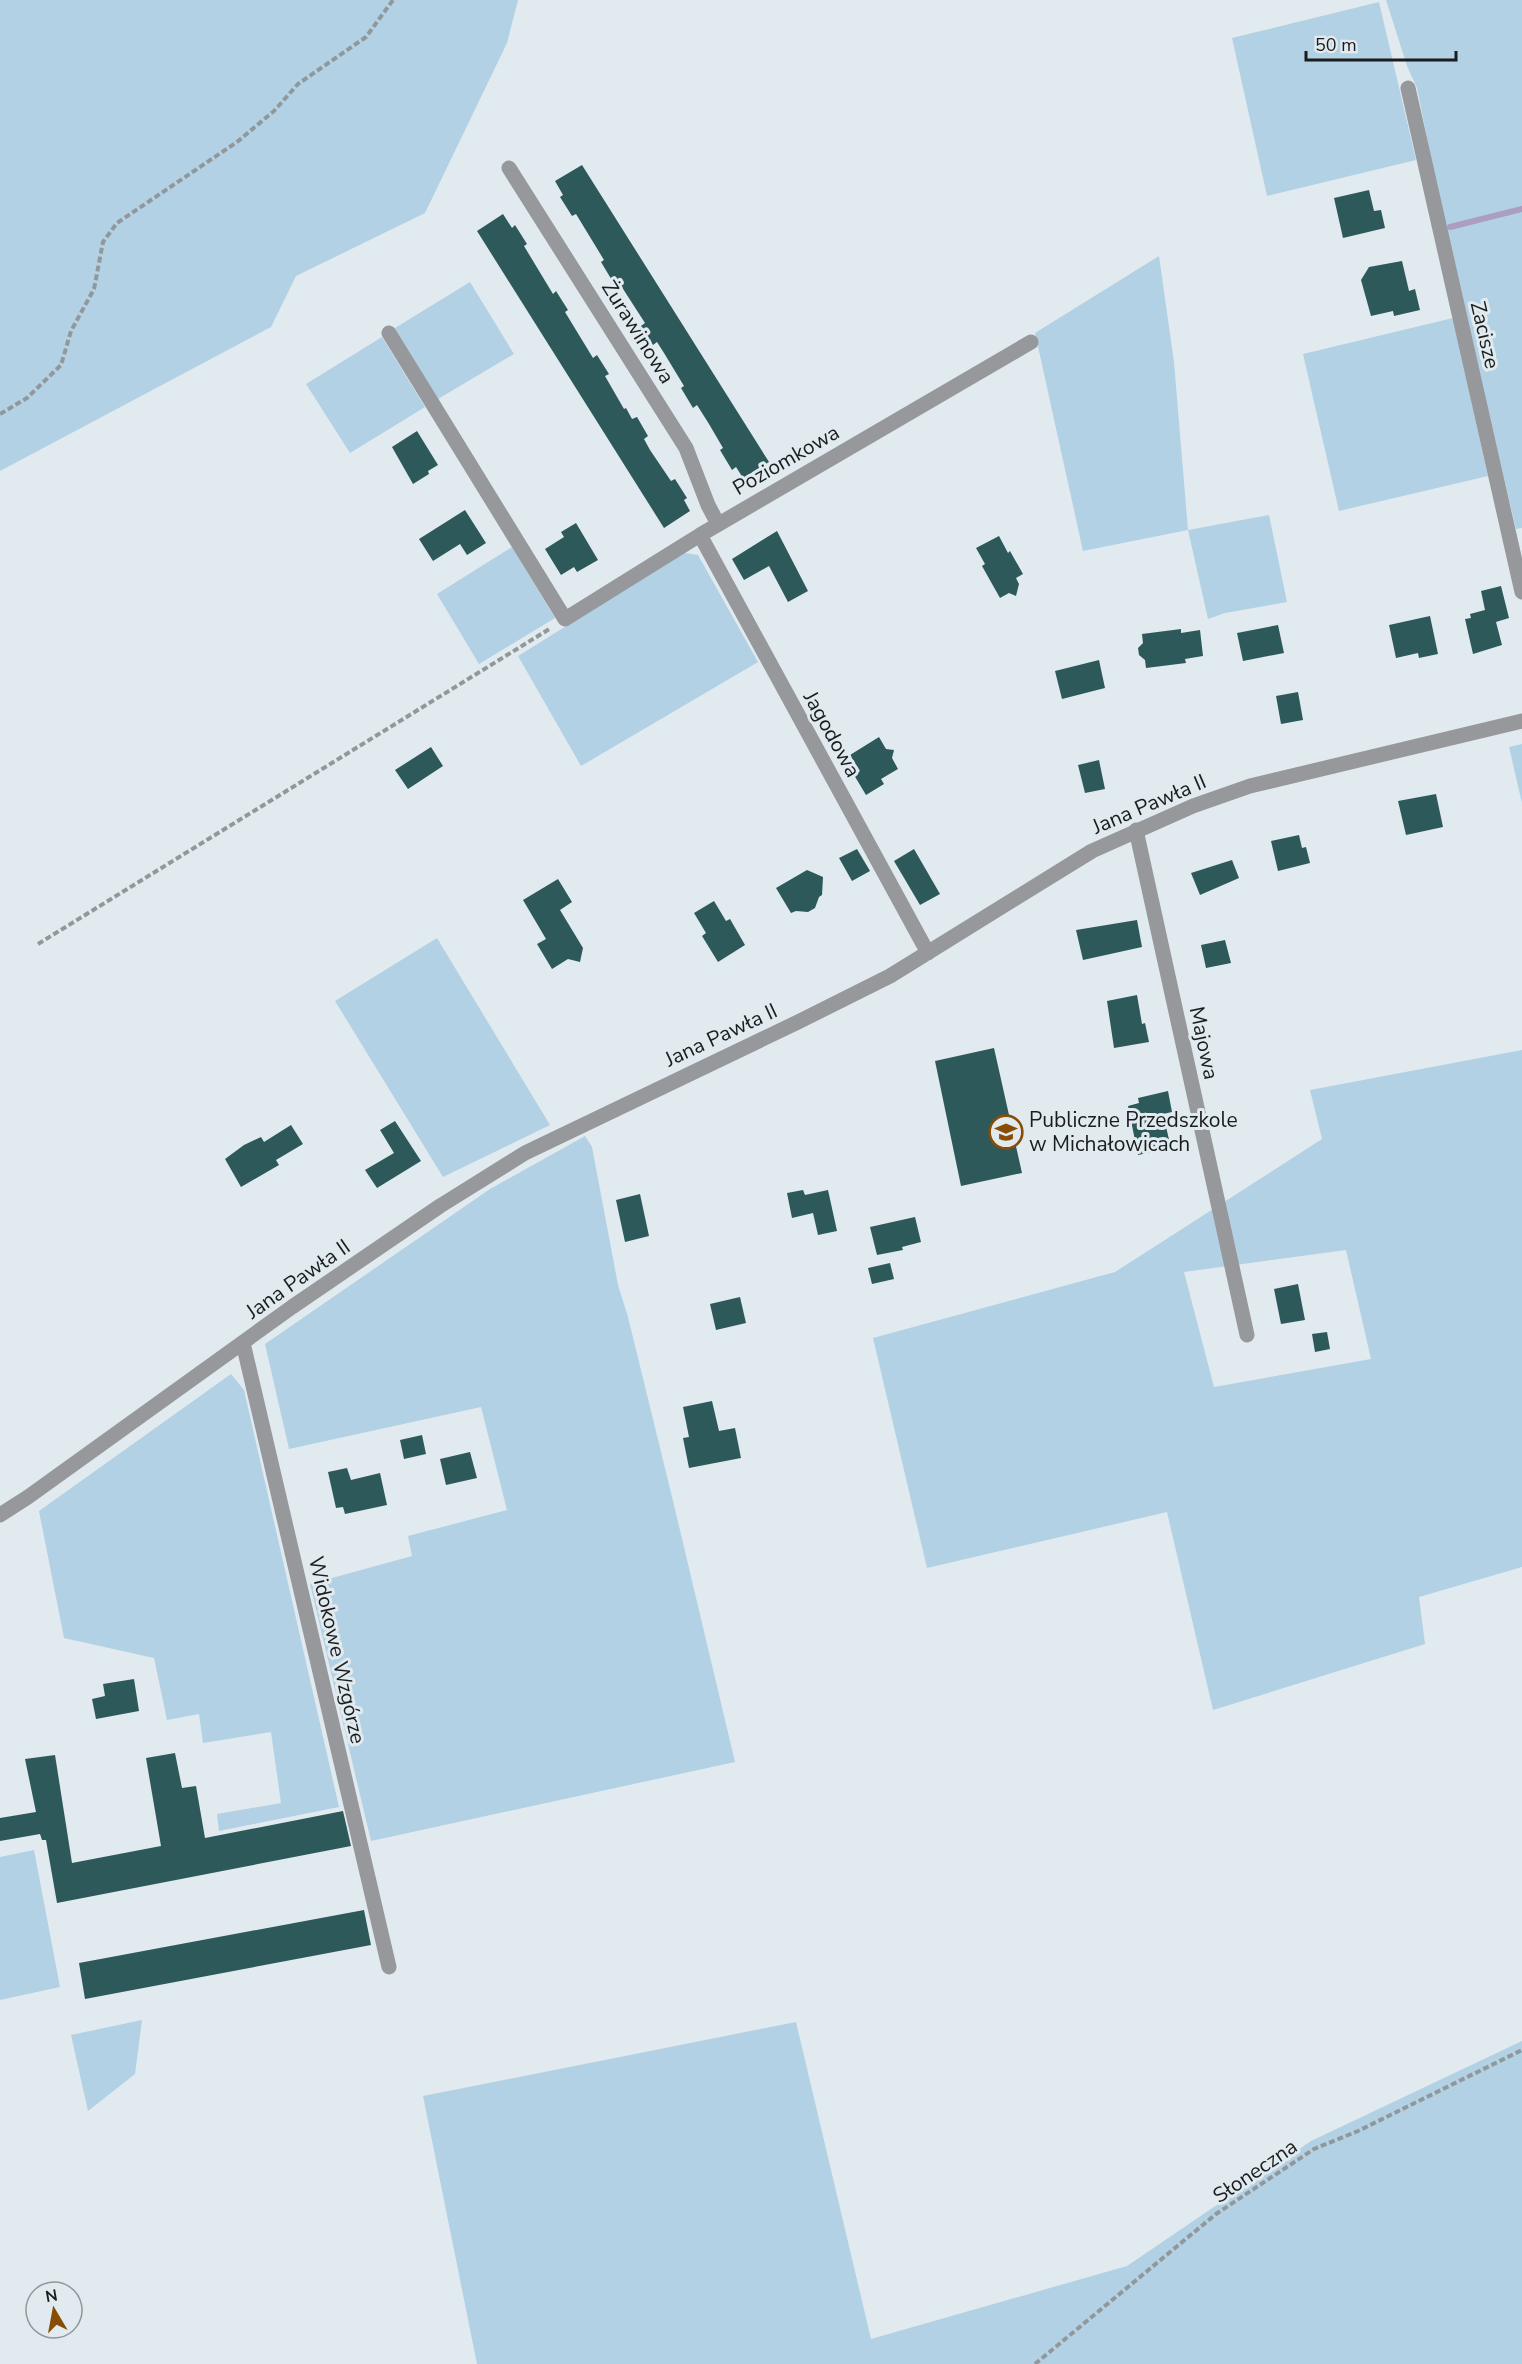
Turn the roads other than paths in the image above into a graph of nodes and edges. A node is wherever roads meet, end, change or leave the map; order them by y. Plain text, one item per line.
1 (1408, 88) dead end
2 (509, 168) dead end
3 (389, 333) dead end
4 (1031, 342) dead end
5 (718, 524) junction
6 (700, 535) junction
7 (1522, 592) edge
8 (1522, 721) edge
9 (1136, 830) junction
10 (928, 953) junction
11 (1247, 1335) dead end
12 (243, 1343) junction
13 (0, 1515) edge
14 (389, 1967) dead end

1 - 7 street, Zacisze
2 - 5 street, Żurawinowa
3 - 6 street, Poziomkowa
4 - 5 street, Poziomkowa
5 - 6 street, Poziomkowa
6 - 10 street, Jagodowa
8 - 9 street, Jana Pawła II
9 - 10 street, Jana Pawła II
9 - 11 street, Majowa
10 - 12 street, Jana Pawła II
12 - 13 street, Jana Pawła II
12 - 14 street, Widokowe Wzgórze

